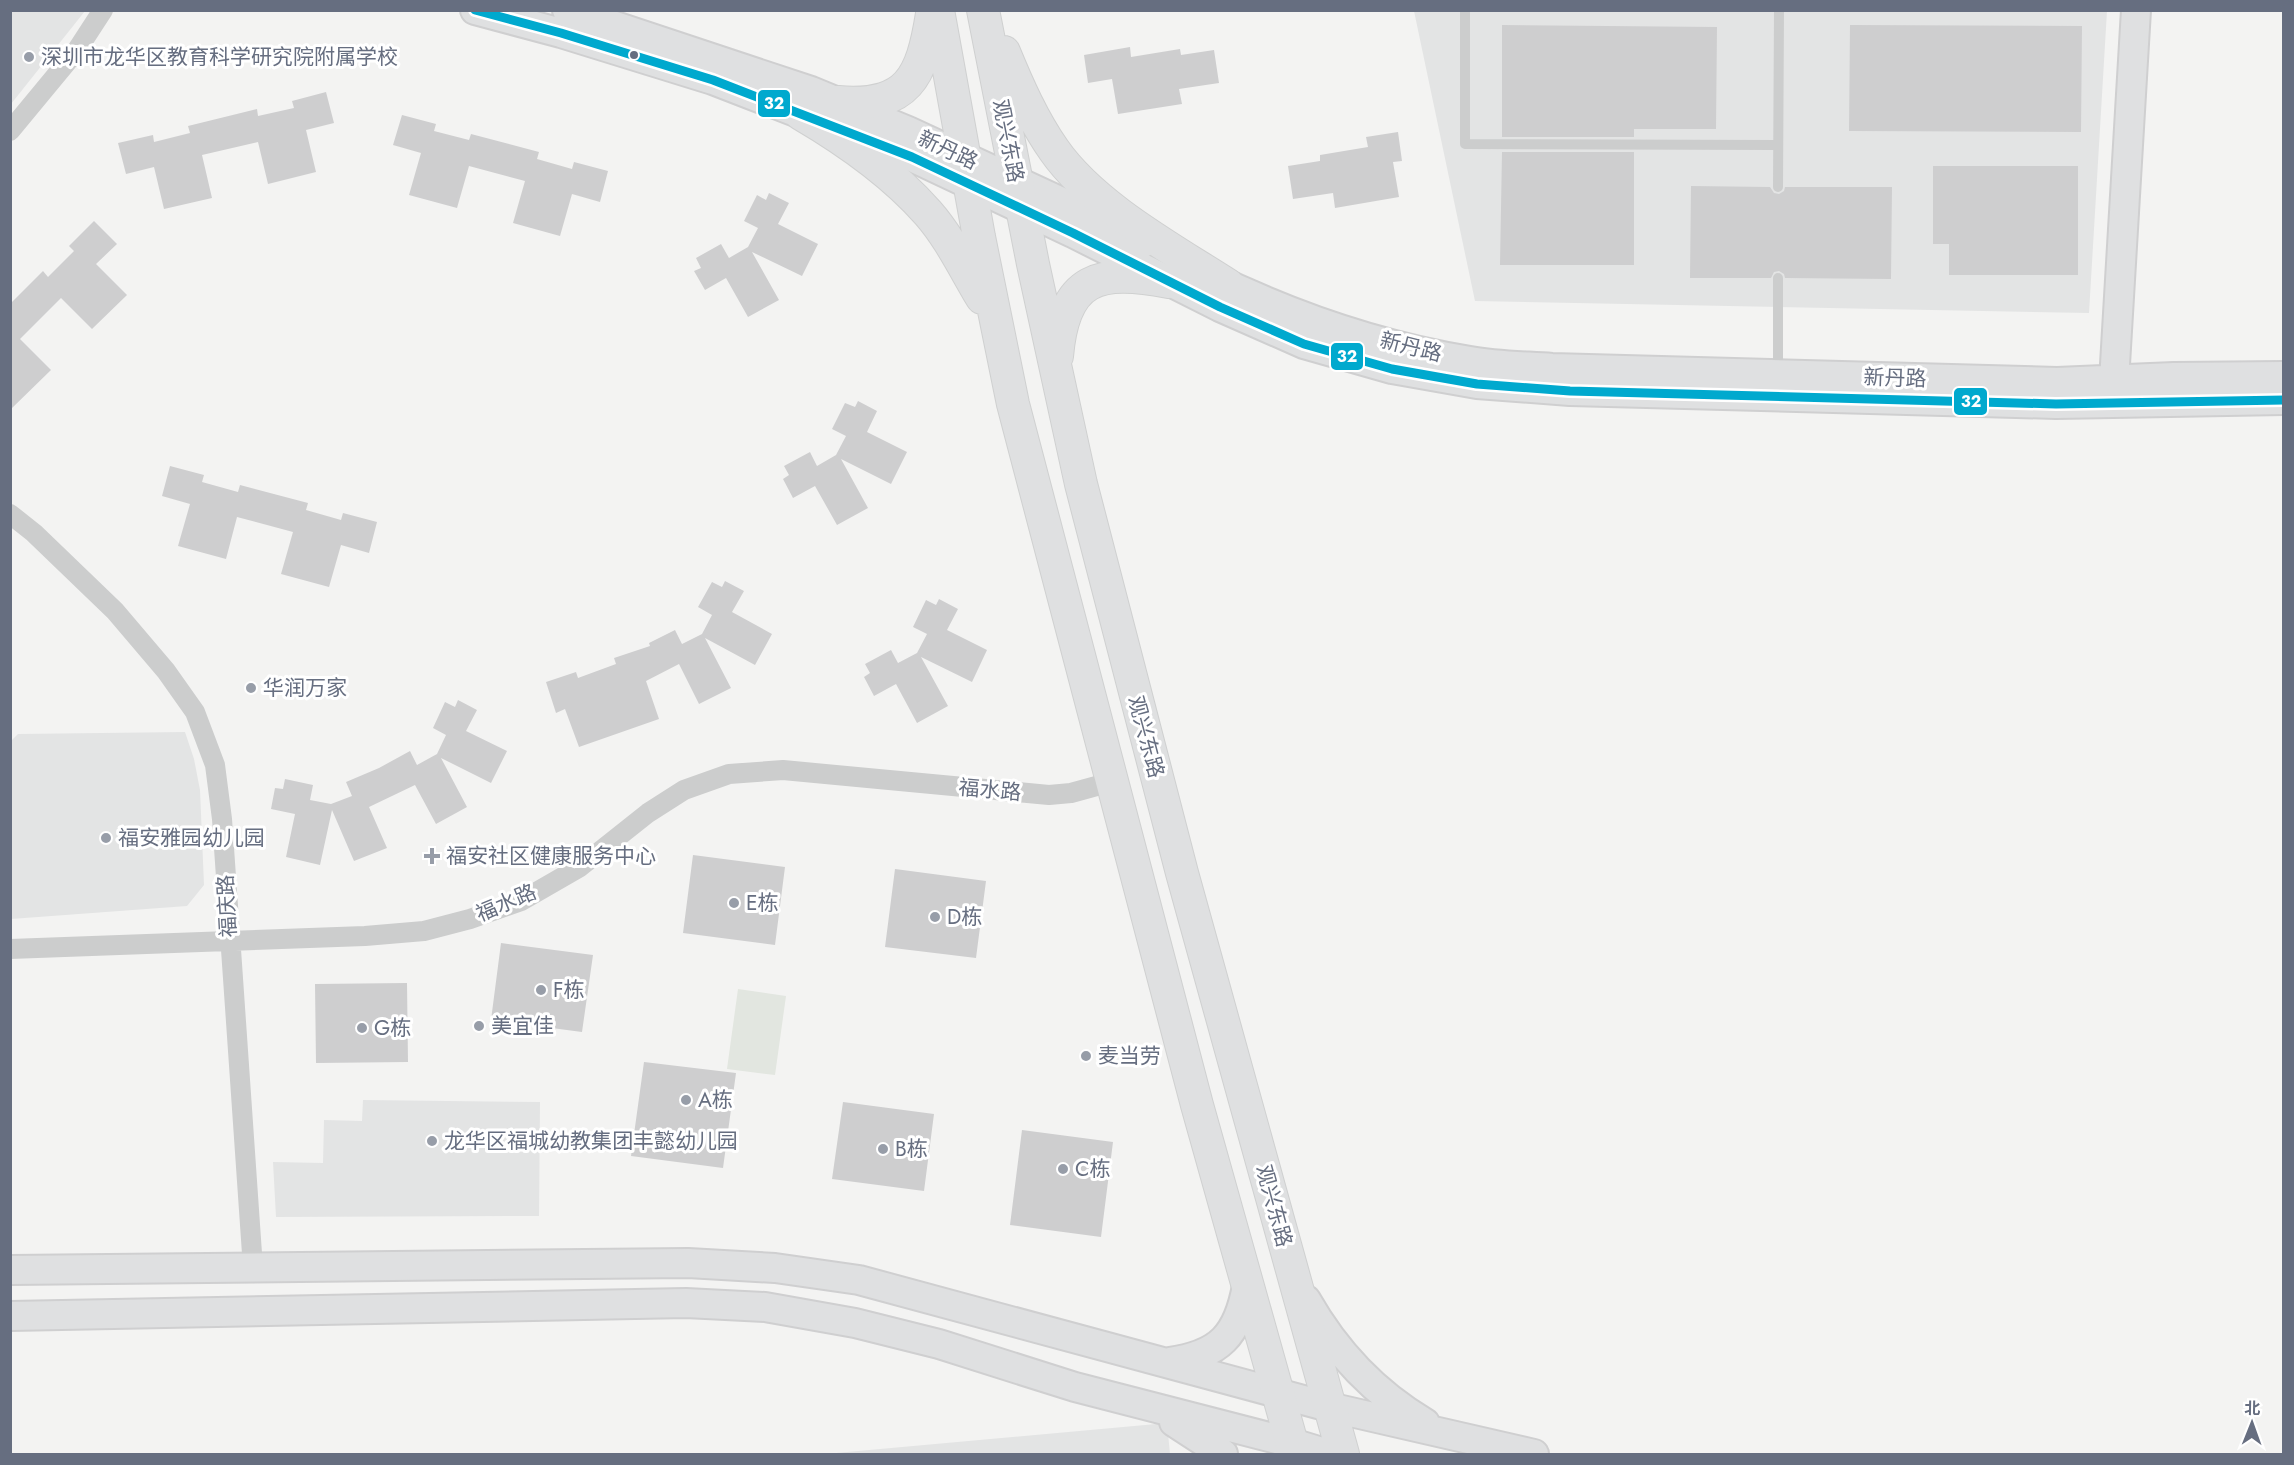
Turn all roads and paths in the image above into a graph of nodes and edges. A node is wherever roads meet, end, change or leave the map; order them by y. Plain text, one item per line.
1 (103, 10) edge
2 (475, 10) edge
3 (567, 10) edge
4 (933, 10) edge
5 (938, 10) edge
6 (985, 10) edge
7 (1466, 10) edge
8 (1779, 10) edge
9 (2136, 10) edge
10 (838, 102) junction
11 (801, 114) junction
12 (10, 131) edge
13 (1778, 145) junction
14 (966, 170) junction
15 (1778, 187) dead end
16 (1019, 195) junction
17 (1778, 278) dead end
18 (1169, 282) junction
19 (1228, 285) junction
20 (998, 334) junction
21 (1056, 369) junction
22 (1778, 374) junction
23 (2283, 376) edge
24 (2114, 391) junction
25 (2283, 400) edge
26 (10, 514) edge
27 (1111, 782) junction
28 (229, 941) junction
29 (10, 949) edge
30 (253, 1268) junction
31 (10, 1270) edge
32 (1294, 1280) junction
33 (1247, 1286) junction
34 (10, 1316) edge
35 (1167, 1362) junction
36 (1277, 1393) junction
37 (1132, 1402) junction
38 (1329, 1407) junction
39 (1445, 1434) junction
40 (1294, 1449) edge
41 (1223, 1455) edge
42 (1328, 1455) edge
43 (1343, 1455) edge
44 (1534, 1455) edge

1 - 12 street
2 - 11 street, 新丹路
3 - 10 street, 新丹路
4 - 10 main road
5 - 14 main road
6 - 16 main road, 观兴东路
6 - 19 main road
7 - 13 lane
8 - 13 lane
9 - 24 street
10 - 14 street, 新丹路
11 - 14 street, 新丹路
11 - 20 main road
13 - 15 lane
14 - 16 street, 新丹路
14 - 20 main road
16 - 18 street, 新丹路
16 - 19 street, 新丹路
16 - 21 main road, 观兴东路
17 - 22 lane
18 - 21 main road
18 - 24 street, 新丹路
19 - 22 street, 新丹路
20 - 27 main road
21 - 32 main road, 观兴东路
22 - 24 street, 新丹路
23 - 24 street, 新丹路
24 - 25 street, 新丹路
26 - 28 street, 福庆路
27 - 28 street, 福水路
27 - 33 main road
28 - 29 street, 福水路
28 - 30 street, 福庆路
30 - 31 street
30 - 35 street
32 - 38 main road, 观兴东路
32 - 39 street
33 - 35 street
33 - 36 main road
34 - 37 street
35 - 36 street
36 - 38 street
36 - 40 main road
37 - 40 street
37 - 41 street
38 - 39 street
38 - 43 main road, 观兴东路
39 - 44 street
40 - 42 street

